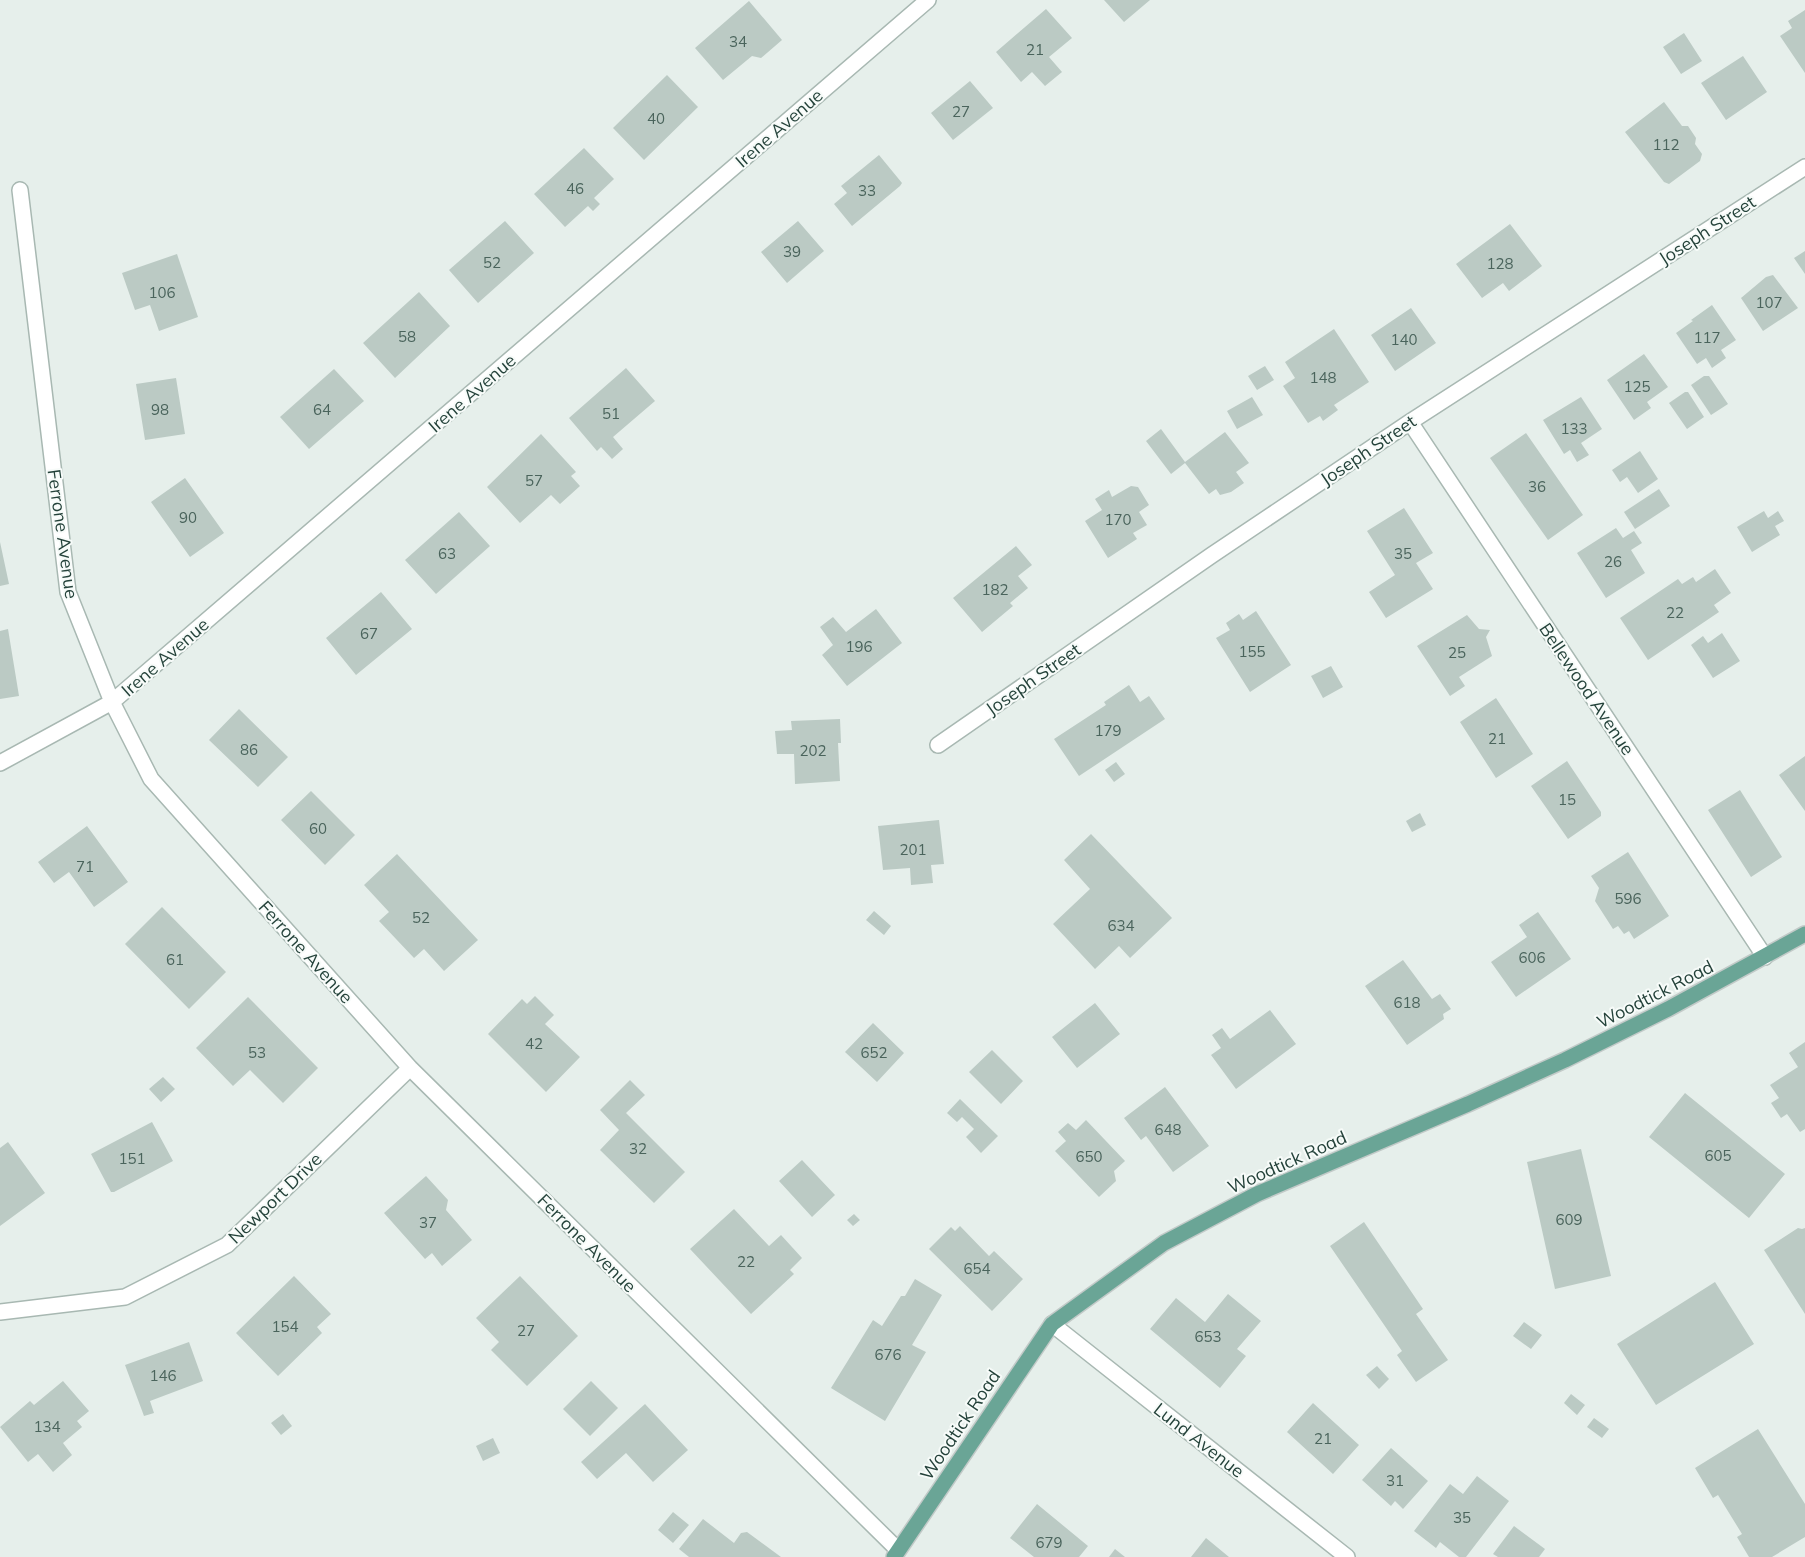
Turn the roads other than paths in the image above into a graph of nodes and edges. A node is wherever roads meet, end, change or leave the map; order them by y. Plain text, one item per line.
1 (928, 0) edge
2 (1805, 167) edge
3 (20, 190) dead end
4 (1410, 422) junction
5 (112, 702) junction
6 (938, 745) dead end
7 (0, 762) edge
8 (1805, 934) edge
9 (1765, 957) junction
10 (410, 1068) junction
11 (0, 1312) edge
12 (1052, 1324) junction
13 (896, 1554) edge
14 (1347, 1557) edge

1 - 5 street, Irene Avenue
2 - 4 street, Joseph Street
3 - 5 street, Ferrone Avenue
4 - 6 street, Joseph Street
4 - 9 street, Bellewood Avenue
5 - 7 street, Irene Avenue
5 - 10 street, Ferrone Avenue
8 - 9 main road, Woodtick Road
9 - 12 main road, Woodtick Road
10 - 11 street, Newport Drive
10 - 13 street, Ferrone Avenue
12 - 13 main road, Woodtick Road
12 - 14 street, Lund Avenue

